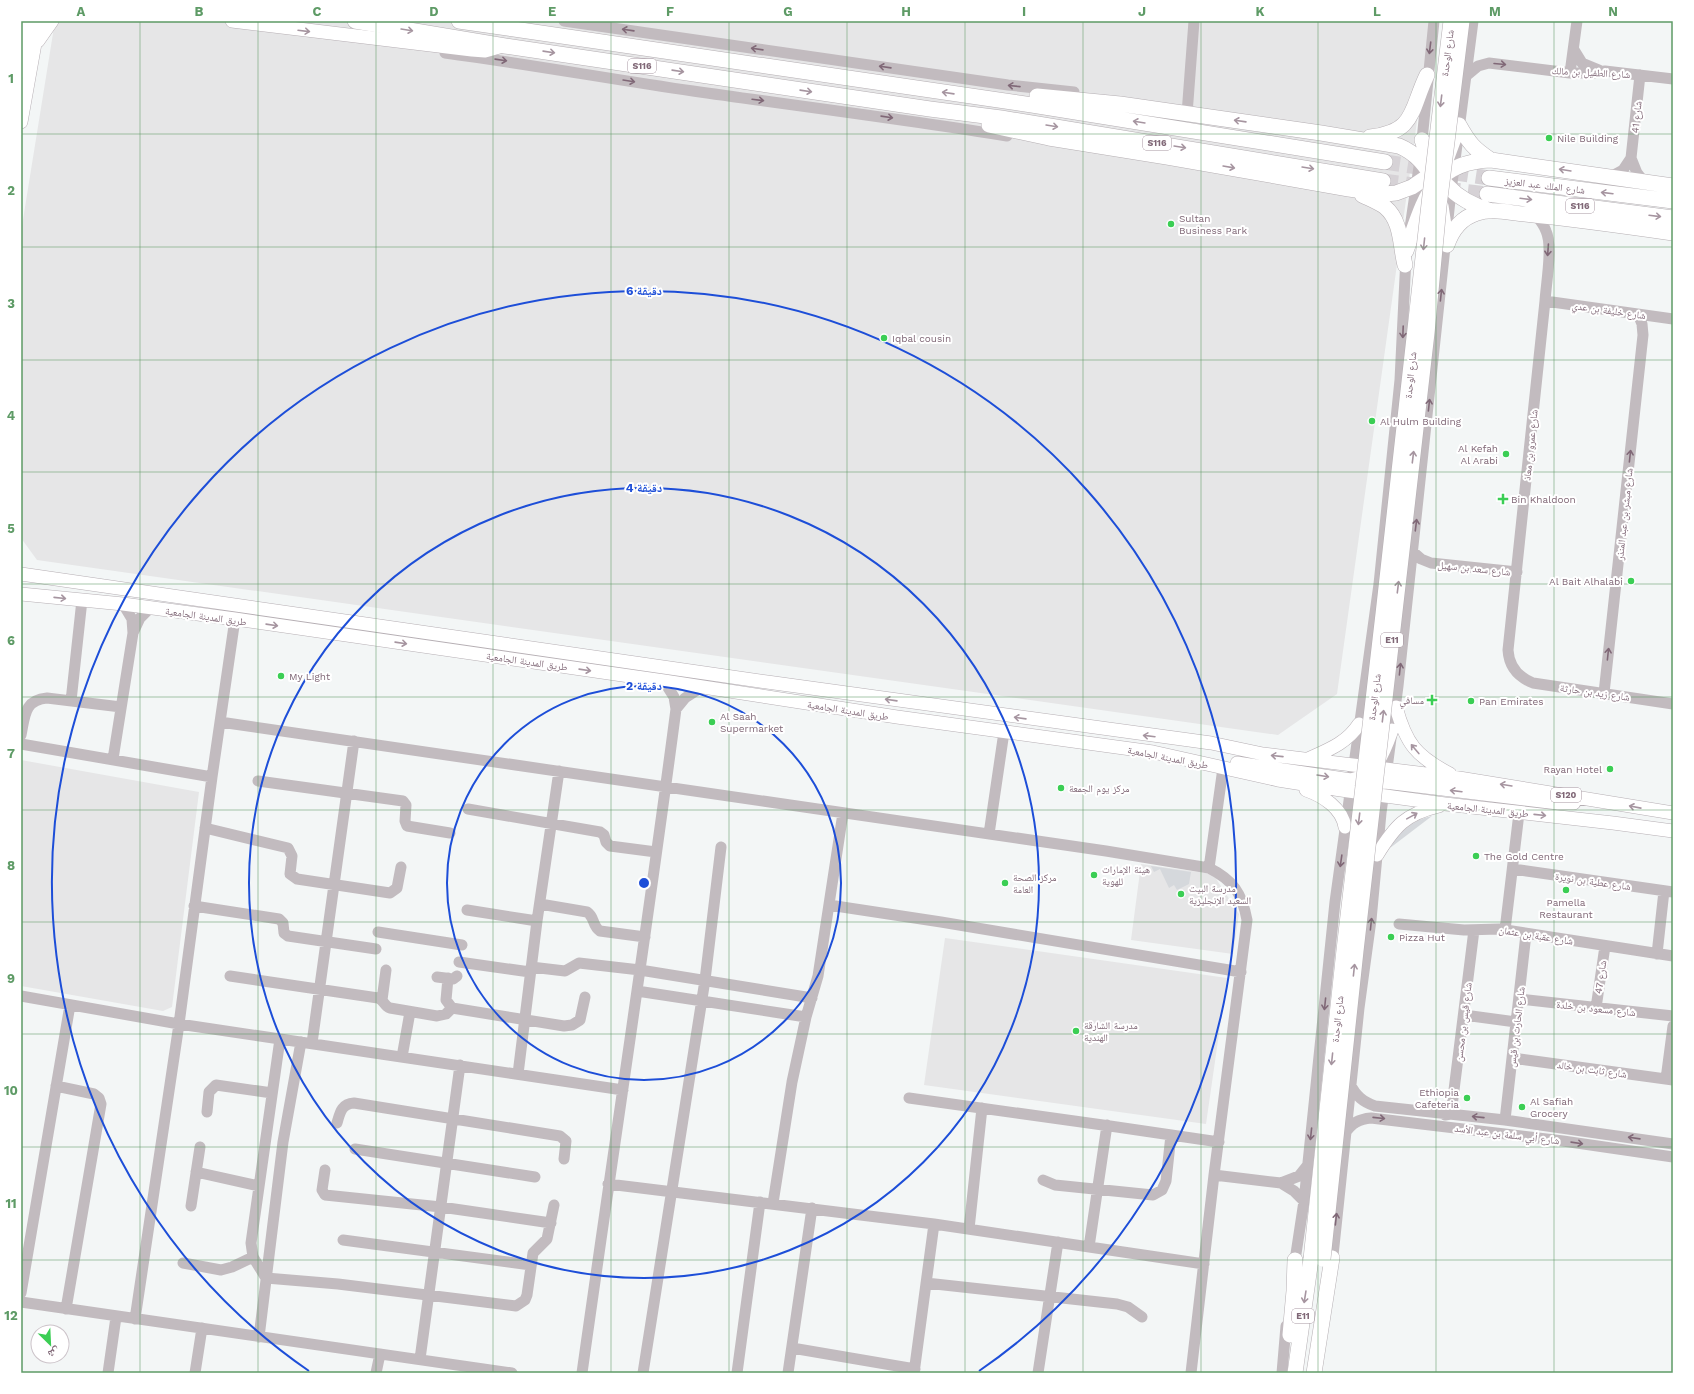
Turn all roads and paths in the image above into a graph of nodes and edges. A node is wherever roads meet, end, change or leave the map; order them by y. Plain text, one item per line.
1 (29, 21) edge
2 (39, 21) edge
3 (52, 21) edge
4 (232, 21) edge
5 (355, 21) edge
6 (459, 21) edge
7 (564, 21) edge
8 (1194, 21) edge
9 (1434, 21) edge
10 (1451, 21) edge
11 (1462, 21) edge
12 (1473, 21) edge
13 (1578, 21) edge
14 (581, 22) edge
15 (495, 24) edge
16 (338, 35) junction
17 (34, 46) junction
18 (505, 46) junction
19 (1574, 50) junction
20 (21, 71) edge
21 (1605, 71) junction
22 (1570, 72) junction
23 (1427, 75) junction
24 (1640, 75) junction
25 (1466, 76) junction
26 (1673, 79) edge
27 (987, 98) junction
28 (1120, 104) junction
29 (930, 109) junction
30 (1187, 114) junction
31 (21, 122) edge
32 (1459, 125) junction
33 (1358, 138) junction
34 (1422, 140) junction
35 (1415, 156) junction
36 (1167, 157) junction
37 (1631, 158) junction
38 (1492, 160) junction
39 (1385, 162) tunnel mouth
40 (1460, 166) junction
41 (1436, 177) junction
42 (1610, 177) junction
43 (1489, 178) tunnel mouth
44 (1383, 181) tunnel mouth
45 (1644, 182) junction
46 (1673, 186) edge
47 (1410, 187) junction
48 (1349, 189) junction
49 (1487, 194) tunnel mouth
50 (1457, 195) junction
51 (1673, 201) edge
52 (1494, 211) junction
53 (1536, 215) junction
54 (1673, 218) edge
55 (1673, 233) edge
56 (1447, 245) junction
57 (1406, 258) junction
58 (1545, 301) junction
59 (1638, 314) junction
60 (1659, 317) junction
61 (1673, 319) edge
62 (1644, 335) junction
63 (1413, 552) junction
64 (1431, 563) junction
65 (21, 569) edge
66 (1517, 572) junction
67 (21, 574) edge
68 (1410, 575) junction
69 (46, 579) junction
70 (21, 594) edge
71 (82, 600) junction
72 (123, 604) junction
73 (150, 608) junction
74 (235, 620) junction
75 (133, 633) junction
76 (1519, 675) joint
77 (664, 681) junction
78 (702, 687) junction
79 (1604, 693) junction
80 (71, 701) junction
81 (1673, 704) edge
82 (120, 707) junction
83 (1396, 707) junction
84 (676, 709) junction
85 (220, 722) junction
86 (1359, 724) junction
87 (1392, 730) joint
88 (1004, 732) junction
89 (21, 735) edge
90 (354, 741) junction
91 (21, 744) edge
92 (113, 759) junction
93 (1308, 759) junction
94 (1202, 763) junction
95 (1354, 764) junction
96 (1223, 768) junction
97 (1381, 768) junction
98 (559, 771) junction
99 (212, 777) junction
100 (1459, 778) junction
101 (1278, 780) junction
102 (258, 782) dead end
103 (1385, 782) junction
104 (665, 786) junction
105 (1351, 786) junction
106 (346, 793) junction
107 (1383, 796) junction
108 (1591, 799) junction
109 (1445, 804) junction
110 (468, 809) dead end
111 (843, 813) junction
112 (1519, 813) junction
113 (1673, 813) edge
114 (552, 824) junction
115 (1345, 827) junction
116 (205, 828) junction
117 (1673, 831) edge
118 (450, 833) dead end
119 (989, 834) junction
120 (720, 847) dead end
121 (656, 852) junction
122 (1377, 855) junction
123 (401, 867) dead end
124 (1209, 868) junction
125 (1512, 869) junction
126 (334, 885) junction
127 (1669, 892) edge
128 (540, 904) junction
129 (829, 905) junction
130 (194, 906) junction
131 (468, 910) dead end
132 (537, 921) junction
133 (1399, 924) dead end
134 (1474, 930) junction
135 (1505, 930) junction
136 (378, 932) dead end
137 (1526, 934) junction
138 (645, 937) junction
139 (326, 942) junction
140 (462, 945) dead end
141 (1605, 946) junction
142 (376, 949) dead end
143 (1673, 953) edge
144 (1657, 954) junction
145 (459, 962) dead end
146 (530, 969) junction
147 (386, 970) dead end
148 (640, 970) junction
149 (1241, 972) junction
150 (230, 976) dead end
151 (448, 977) dead end
152 (705, 980) junction
153 (319, 990) junction
154 (637, 991) junction
155 (21, 996) edge
156 (584, 997) dead end
157 (812, 998) junction
158 (1519, 999) junction
159 (382, 1000) junction
160 (702, 1001) junction
161 (70, 1005) junction
162 (452, 1008) junction
163 (1596, 1008) junction
164 (410, 1012) junction
165 (1464, 1015) junction
166 (1673, 1016) edge
167 (806, 1017) junction
168 (524, 1020) junction
169 (1516, 1022) junction
170 (179, 1024) junction
171 (1673, 1026) edge
172 (280, 1039) junction
173 (306, 1043) junction
174 (402, 1057) junction
175 (1512, 1058) junction
176 (460, 1065) junction
177 (518, 1074) junction
178 (1670, 1080) edge
179 (1350, 1084) junction
180 (56, 1086) junction
181 (623, 1090) junction
182 (272, 1093) junction
183 (909, 1098) dead end
184 (982, 1108) junction
185 (207, 1112) dead end
186 (1451, 1114) junction
187 (452, 1118) junction
188 (1505, 1120) junction
189 (337, 1123) dead end
190 (1430, 1124) junction
191 (1107, 1125) junction
192 (1345, 1132) junction
193 (1171, 1135) junction
194 (1218, 1142) junction
195 (1673, 1144) edge
196 (200, 1147) dead end
197 (355, 1149) dead end
198 (1673, 1157) edge
199 (564, 1159) dead end
200 (447, 1163) junction
201 (1307, 1166) junction
202 (325, 1170) dead end
203 (196, 1172) junction
204 (1214, 1175) junction
205 (534, 1177) dead end
206 (1043, 1180) dead end
207 (1281, 1183) junction
208 (608, 1184) junction
209 (259, 1186) junction
210 (1097, 1190) junction
211 (672, 1191) junction
212 (1304, 1201) junction
213 (760, 1202) junction
214 (773, 1203) junction
215 (554, 1205) dead end
216 (191, 1206) dead end
217 (441, 1207) junction
218 (812, 1208) junction
219 (551, 1223) junction
220 (934, 1224) junction
221 (970, 1229) junction
222 (343, 1240) dead end
223 (1058, 1242) junction
224 (1089, 1246) junction
225 (434, 1252) junction
226 (253, 1256) junction
227 (1322, 1259) junction
228 (1295, 1260) junction
229 (183, 1263) dead end
230 (1204, 1264) junction
231 (531, 1265) junction
232 (266, 1278) junction
233 (926, 1283) junction
234 (21, 1293) edge
235 (428, 1295) junction
236 (1050, 1296) junction
237 (21, 1302) edge
238 (66, 1309) junction
239 (116, 1316) junction
240 (1142, 1317) dead end
241 (135, 1319) junction
242 (202, 1328) junction
243 (259, 1337) junction
244 (792, 1348) junction
245 (380, 1354) junction
246 (420, 1359) junction
247 (458, 1369) edge
248 (915, 1371) edge
249 (108, 1373) edge
250 (194, 1373) edge
251 (376, 1373) edge
252 (512, 1373) edge
253 (582, 1373) edge
254 (643, 1373) edge
255 (737, 1373) edge
256 (788, 1373) edge
257 (1038, 1373) edge
258 (1191, 1373) edge
259 (1282, 1373) edge
260 (1289, 1373) edge
261 (1295, 1373) edge
262 (1307, 1373) edge
263 (1314, 1373) edge
264 (1322, 1373) edge

1 - 20 main road
2 - 17 main road
3 - 17 main road
4 -> 16 main road
5 -> 18 highway, S116
6 - 15 highway, S116
7 - 14 street
8 - 30 street
9 -> 23 street
10 -> 227 highway, شارع الوحدة / E11, bridge
227 -> 11 highway, شارع الوحدة / E11, bridge
12 - 25 street
13 - 19 street
28 -> 14 street
27 -> 15 highway, S116
16 - 18 main road
16 -> 36 street
17 - 31 main road
18 -> 29 highway, S116
19 - 21 street
19 - 22 street
21 - 22 street, شارع الطفيل بن مالك
21 - 24 street, شارع الطفيل بن مالك
25 -> 22 street, شارع الطفيل بن مالك
23 - 33 highway
23 - 34 street
24 - 26 street, شارع الطفيل بن مالك
24 - 37 street, شارع 41
25 - 32 street
27 - 28 highway
39 -> 27 highway, S116
28 - 30 highway
29 - 36 highway
29 -> 44 highway, S116
33 -> 30 highway
32 - 38 highway
32 - 40 street
32 - 41 highway
33 - 35 highway
34 - 35 street
34 - 41 highway
35 - 41 highway
35 - 47 highway
36 -> 48 highway
37 - 42 street
37 - 45 street
38 - 40 highway
42 -> 38 highway
40 - 41 highway
40 - 50 highway
41 - 47 highway
41 - 50 highway
41 - 56 highway
41 - 57 highway
42 - 45 highway
51 -> 43 highway, شارع الملك عبد العزيز / S116
45 - 46 highway
47 - 48 highway
47 - 57 street
48 - 57 highway
49 -> 54 highway, شارع الملك عبد العزيز / S116
50 - 52 highway
50 - 56 street
52 - 53 highway
52 - 56 highway
53 - 55 highway
53 -> 58 street, شارع عمرو بن معاذ
63 -> 56 street
57 -> 86 street
58 - 59 street, شارع خليفة بن عدي
58 - 66 street, شارع عمرو بن معاذ
59 - 60 street, شارع خليفة بن عدي
59 - 62 street, شارع مبشر بن عبد المنذر
60 - 61 street, شارع خليفة بن عدي
60 - 62 street
79 -> 62 street, شارع مبشر بن عبد المنذر
63 - 64 street, شارع سعد بن سهيل
63 - 68 street
64 - 66 street, شارع سعد بن سهيل
64 - 68 street, شارع سعد بن سهيل
65 - 69 main road
66 - 76 street, شارع عمرو بن معاذ
67 - 69 main road, طريق المدينة الجامعية / S120
83 -> 68 street
93 -> 69 main road, طريق المدينة الجامعية / S120
70 -> 71 main road, طريق المدينة الجامعية / S120
71 - 72 main road, طريق المدينة الجامعية / S120
71 - 80 street
72 - 73 main road, طريق المدينة الجامعية / S120
72 - 75 street
73 - 74 main road, طريق المدينة الجامعية / S120
73 - 75 street
74 -> 77 main road, طريق المدينة الجامعية / S120
74 - 85 street
75 - 82 street
76 - 79 street, شارع زيد بن حارثة
77 - 78 main road, طريق المدينة الجامعية / S120
77 - 84 street
78 - 84 street
78 - 88 main road, طريق المدينة الجامعية / S120
79 - 81 street, شارع زيد بن حارثة
80 - 82 street
80 - 89 street
82 - 92 street
83 - 87 street
100 -> 83 main road
84 - 104 street
85 - 90 street
85 - 99 street
86 - 93 main road
86 - 95 street
87 - 97 main road
88 - 94 main road, طريق المدينة الجامعية / S120
88 - 119 street
90 - 98 street
90 - 106 street
91 - 92 street
92 - 99 street
93 - 95 main road, طريق المدينة الجامعية / S120
94 - 96 main road, طريق المدينة الجامعية / S120
94 -> 105 main road
95 - 97 main road, طريق المدينة الجامعية / S120
95 - 105 street
96 - 101 main road, طريق المدينة الجامعية / S120
96 - 124 street
97 - 100 main road, طريق المدينة الجامعية / S120
97 - 103 street
97 - 105 main road
98 - 104 street
98 - 114 street
99 - 116 street
108 -> 100 main road, طريق المدينة الجامعية / S120
101 - 105 main road, طريق المدينة الجامعية / S120
101 - 115 main road
102 - 106 street
103 - 105 main road
103 - 107 street
108 -> 103 main road
104 - 111 street
104 - 121 street
105 - 107 main road, طريق المدينة الجامعية / S120
105 - 115 street
106 - 118 street
106 - 126 street
107 - 109 main road, طريق المدينة الجامعية / S120
107 - 122 street
113 -> 108 main road, طريق المدينة الجامعية / S120
109 - 112 main road, طريق المدينة الجامعية / S120
122 -> 109 main road
110 - 114 street
111 - 119 street
111 - 129 street
112 -> 117 main road, طريق المدينة الجامعية / S120
112 - 125 street
114 - 121 street
114 - 128 street
115 -> 201 street
116 - 126 street
116 - 130 street
119 - 124 street
120 - 152 street
121 - 138 street
179 -> 122 street
123 - 126 street
124 - 149 street
125 - 127 street, شارع عطية بن نويرة
125 - 135 street
126 - 139 street
127 - 144 street
128 - 132 street
128 - 138 street
129 - 149 street
129 - 157 street
130 - 139 street
130 - 170 street
131 - 132 street
132 - 146 street
133 - 134 street, شارع عقبة بن عثمان
134 - 135 street, شارع عقبة بن عثمان
134 - 165 street, شارع قيس بن محسن
135 - 137 street, شارع عقبة بن عثمان
136 - 140 street
137 - 141 street, شارع عقبة بن عثمان
137 - 158 street, شارع الحارث بن قيس
138 - 148 street
139 - 142 street
139 - 153 street
141 - 144 street, شارع عقبة بن عثمان
141 - 163 street, شارع 47
143 - 144 street, شارع عقبة بن عثمان
145 - 146 street
146 - 148 street
146 - 168 street
147 - 159 street
148 - 152 street
148 - 154 street
149 - 194 street
150 - 153 street
151 - 162 street
152 - 157 street
152 - 160 street
153 - 159 street
153 - 173 street
154 - 160 street
154 - 181 street
155 - 161 street
156 - 168 street
157 - 167 street
158 - 163 street, شارع مسعود بن خلدة
158 - 169 street, شارع الحارث بن قيس
159 - 164 street
160 - 167 street
160 - 211 street
161 - 170 street
161 - 180 street
162 - 164 street
162 - 168 street
163 - 166 street, شارع مسعود بن خلدة
164 - 174 street
165 - 169 street
165 - 186 street, شارع قيس بن محسن
167 - 214 street
168 - 177 street
169 - 175 street, شارع الحارث بن قيس
170 - 172 street
170 - 241 street
171 - 178 street
172 - 173 street
172 - 182 street
173 - 174 street
173 - 232 street
174 - 176 street
175 - 178 street, شارع ثابت بن خالد
175 - 188 street, شارع الحارث بن قيس
176 - 177 street
176 - 187 street
177 - 181 street
179 - 186 street, شارع أبي سلمة بن عبد الأسد
179 - 192 street
180 - 234 street
180 - 238 street
181 - 208 street
182 - 185 street
182 - 209 street
183 - 184 street
184 - 191 street
184 - 221 street
188 -> 186 street, شارع أبي سلمة بن عبد الأسد
186 - 190 street
187 - 189 street
187 - 199 street
187 - 200 street
195 -> 188 street, شارع أبي سلمة بن عبد الأسد
192 -> 190 street, شارع أبي سلمة بن عبد الأسد
190 -> 198 street, شارع أبي سلمة بن عبد الأسد
191 - 193 street
191 - 210 street
227 -> 192 street
193 - 194 street
193 - 210 street
194 - 204 street
196 - 203 street
197 - 200 street
200 - 205 street
200 - 217 street
201 - 207 street
201 - 212 street
202 - 217 street
203 - 209 street
203 - 216 street
204 - 207 street
204 - 230 street
206 - 210 street
207 - 212 street
208 - 211 street
208 - 253 street
209 - 226 street
210 - 224 street
211 - 213 street
211 - 254 street
212 - 228 street
213 - 214 street
213 - 255 street
214 - 218 street
215 - 219 street
217 - 219 street
217 - 225 street
218 - 220 street
218 - 244 street
219 - 231 street
220 - 221 street
220 - 233 street
221 - 223 street
222 - 225 street
223 - 224 street
223 - 236 street
224 - 230 street
225 - 231 street
225 - 235 street
226 - 229 street
226 - 232 street
227 -> 261 highway, شارع الوحدة / E11
227 - 262 highway, شارع الوحدة / E11
227 - 263 highway
227 - 264 street
228 - 259 street
228 - 260 highway
230 - 258 street
231 - 235 street
232 - 235 street
232 - 243 street
233 - 236 street
233 - 248 street
235 - 246 street
236 - 240 street
236 - 257 street
237 - 238 street
238 - 239 street
239 - 241 street
239 - 249 street
241 - 242 street
242 - 243 street
242 - 250 street
243 - 245 street
244 - 248 street
244 - 256 street
245 - 246 street
245 - 251 street
246 - 247 street
247 - 252 street

